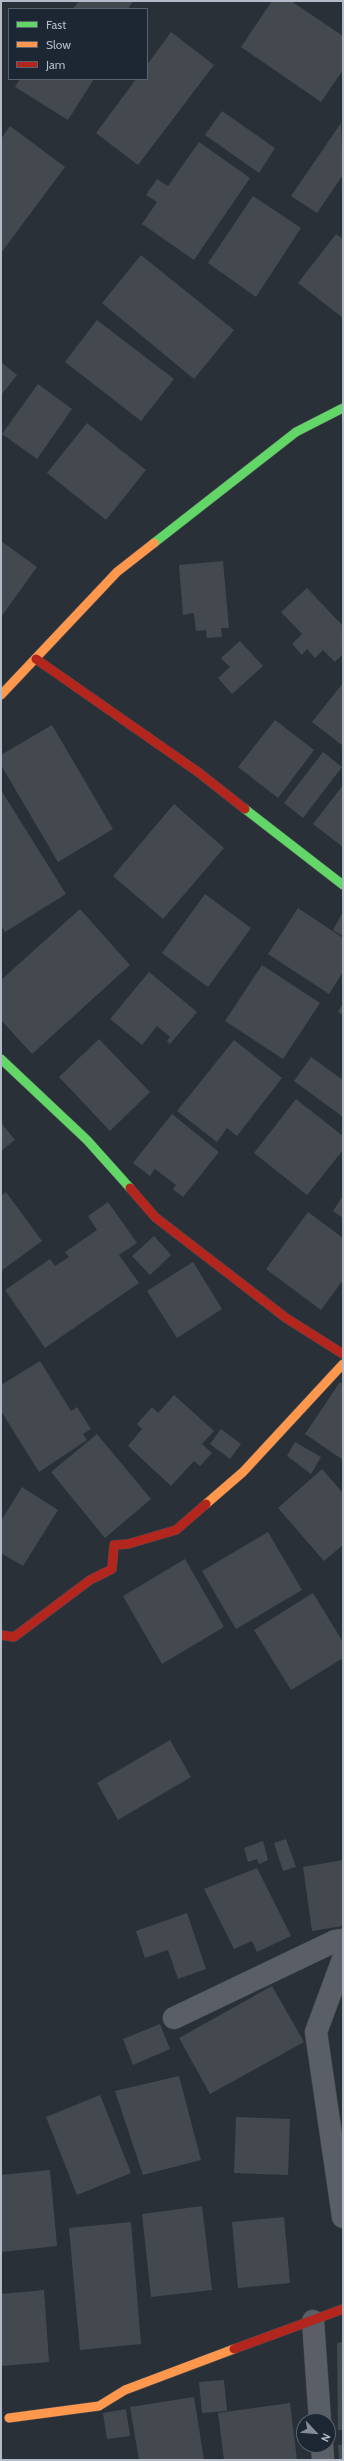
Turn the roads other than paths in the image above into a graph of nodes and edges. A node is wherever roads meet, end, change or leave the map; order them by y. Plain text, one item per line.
1 (343, 408) edge
2 (36, 659) junction
3 (1, 694) edge
4 (343, 885) edge
5 (1, 1059) edge
6 (343, 1354) edge
7 (343, 1364) edge
8 (5, 1632) edge
9 (343, 1940) edge
10 (343, 1959) edge
11 (174, 2018) dead end
12 (343, 2217) edge
13 (343, 2309) edge
14 (313, 2321) junction
15 (319, 2413) edge
16 (9, 2418) dead end

1 - 2 street
2 - 3 street
2 - 4 street
5 - 6 street
7 - 8 street
9 - 11 street
10 - 12 street
13 - 14 street
14 - 15 street
14 - 16 street

